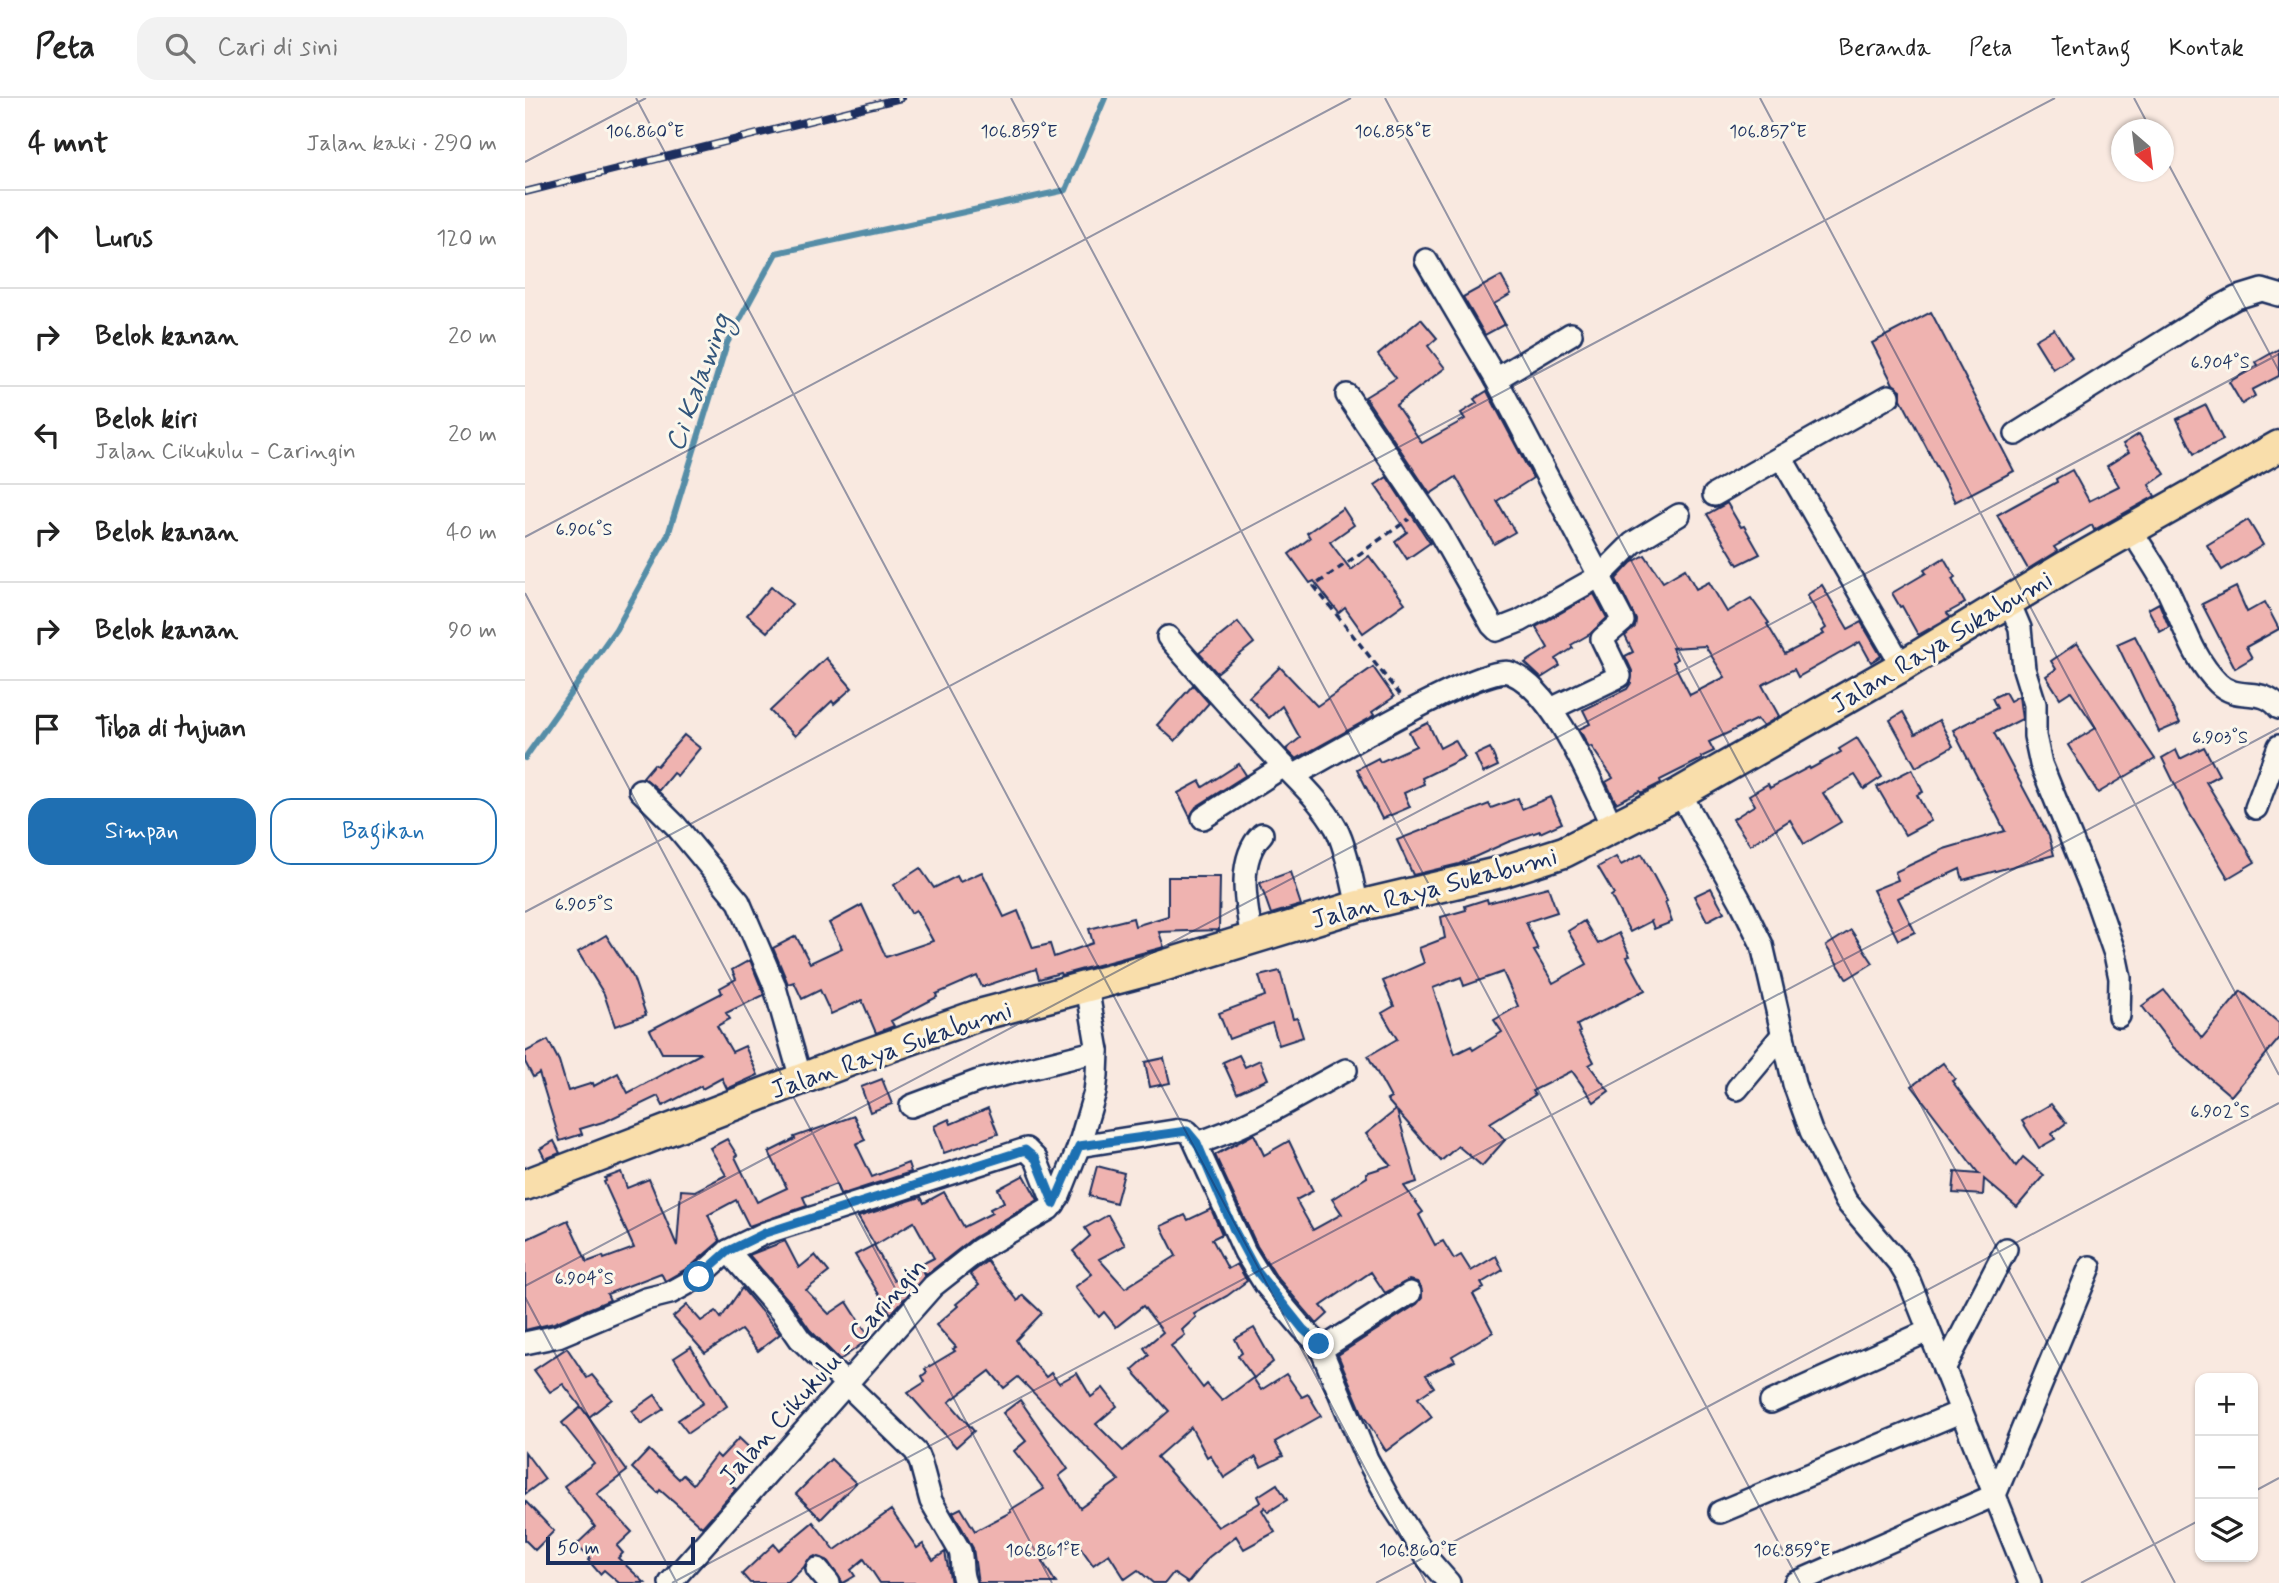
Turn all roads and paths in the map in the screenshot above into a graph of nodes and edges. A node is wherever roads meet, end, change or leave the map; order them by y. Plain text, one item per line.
1 (1426, 260) dead end
2 (2279, 295) edge
3 (1571, 334) dead end
4 (1496, 379) junction
5 (1347, 395) dead end
6 (1889, 396) dead end
7 (2016, 434) dead end
8 (2279, 446) edge
9 (1781, 457) junction
10 (1714, 495) dead end
11 (1424, 508) junction
12 (1679, 515) dead end
13 (2131, 530) junction
14 (1599, 576) junction
15 (2009, 601) junction
16 (1168, 637) dead end
17 (1902, 666) junction
18 (2279, 708) edge
19 (1551, 709) junction
20 (1412, 711) junction
21 (2279, 746) edge
22 (1289, 771) junction
23 (640, 790) dead end
24 (1680, 793) junction
25 (2256, 808) dead end
26 (1203, 818) dead end
27 (1613, 828) junction
28 (1262, 834) dead end
29 (1358, 906) junction
30 (1252, 938) junction
31 (1087, 986) junction
32 (2119, 1016) dead end
33 (1783, 1034) junction
34 (1098, 1051) junction
35 (1346, 1070) dead end
36 (801, 1079) junction
37 (1737, 1089) dead end
38 (911, 1106) dead end
39 (1197, 1143) junction
40 (1079, 1146) junction
41 (525, 1185) edge
42 (1054, 1204) junction
43 (2006, 1250) dead end
44 (728, 1251) junction
45 (2090, 1267) dead end
46 (1410, 1293) dead end
47 (1928, 1331) junction
48 (525, 1343) edge
49 (1322, 1349) junction
50 (1944, 1369) junction
51 (848, 1384) junction
52 (1771, 1402) dead end
53 (1960, 1412) junction
54 (1995, 1495) junction
55 (1720, 1512) dead end
56 (2023, 1580) edge
57 (670, 1583) edge
58 (965, 1583) edge
59 (1449, 1583) edge
60 (1795, 1583) edge

1 - 4 street
2 - 7 street
3 - 4 street
4 - 14 street
5 - 11 street
6 - 9 street
8 - 13 highway, Jalan Raya Sukabumi
9 - 10 street
9 - 17 street
11 - 14 street
11 - 20 path
12 - 14 street
13 - 15 highway, Jalan Raya Sukabumi
13 - 18 street
14 - 19 street
15 - 17 highway, Jalan Raya Sukabumi
15 - 32 street
16 - 22 street
17 - 24 highway, Jalan Raya Sukabumi
19 - 20 street
19 - 27 street
20 - 22 street
21 - 25 street
22 - 26 street
22 - 29 street
23 - 36 street
24 - 27 highway, Jalan Raya Sukabumi
24 - 33 street
27 - 29 highway, Jalan Raya Sukabumi
28 - 30 street
29 - 30 highway, Jalan Raya Sukabumi
30 - 31 highway, Jalan Raya Sukabumi
31 - 34 street
31 - 36 highway, Jalan Raya Sukabumi
33 - 37 street
33 - 47 street
34 - 38 street
34 - 40 street
35 - 39 street
36 - 41 highway, Jalan Raya Sukabumi
39 - 40 street
39 - 49 street
40 - 42 street
42 - 44 street
42 - 51 street, Jalan Cikukulu - Caringin
43 - 50 street
44 - 48 street
44 - 51 street
45 - 54 street
46 - 49 street
47 - 50 street
47 - 52 street
49 - 59 street
50 - 53 street
51 - 57 street, Jalan Cikukulu - Caringin
51 - 58 street
53 - 54 street
53 - 55 street
54 - 56 street
54 - 60 street

